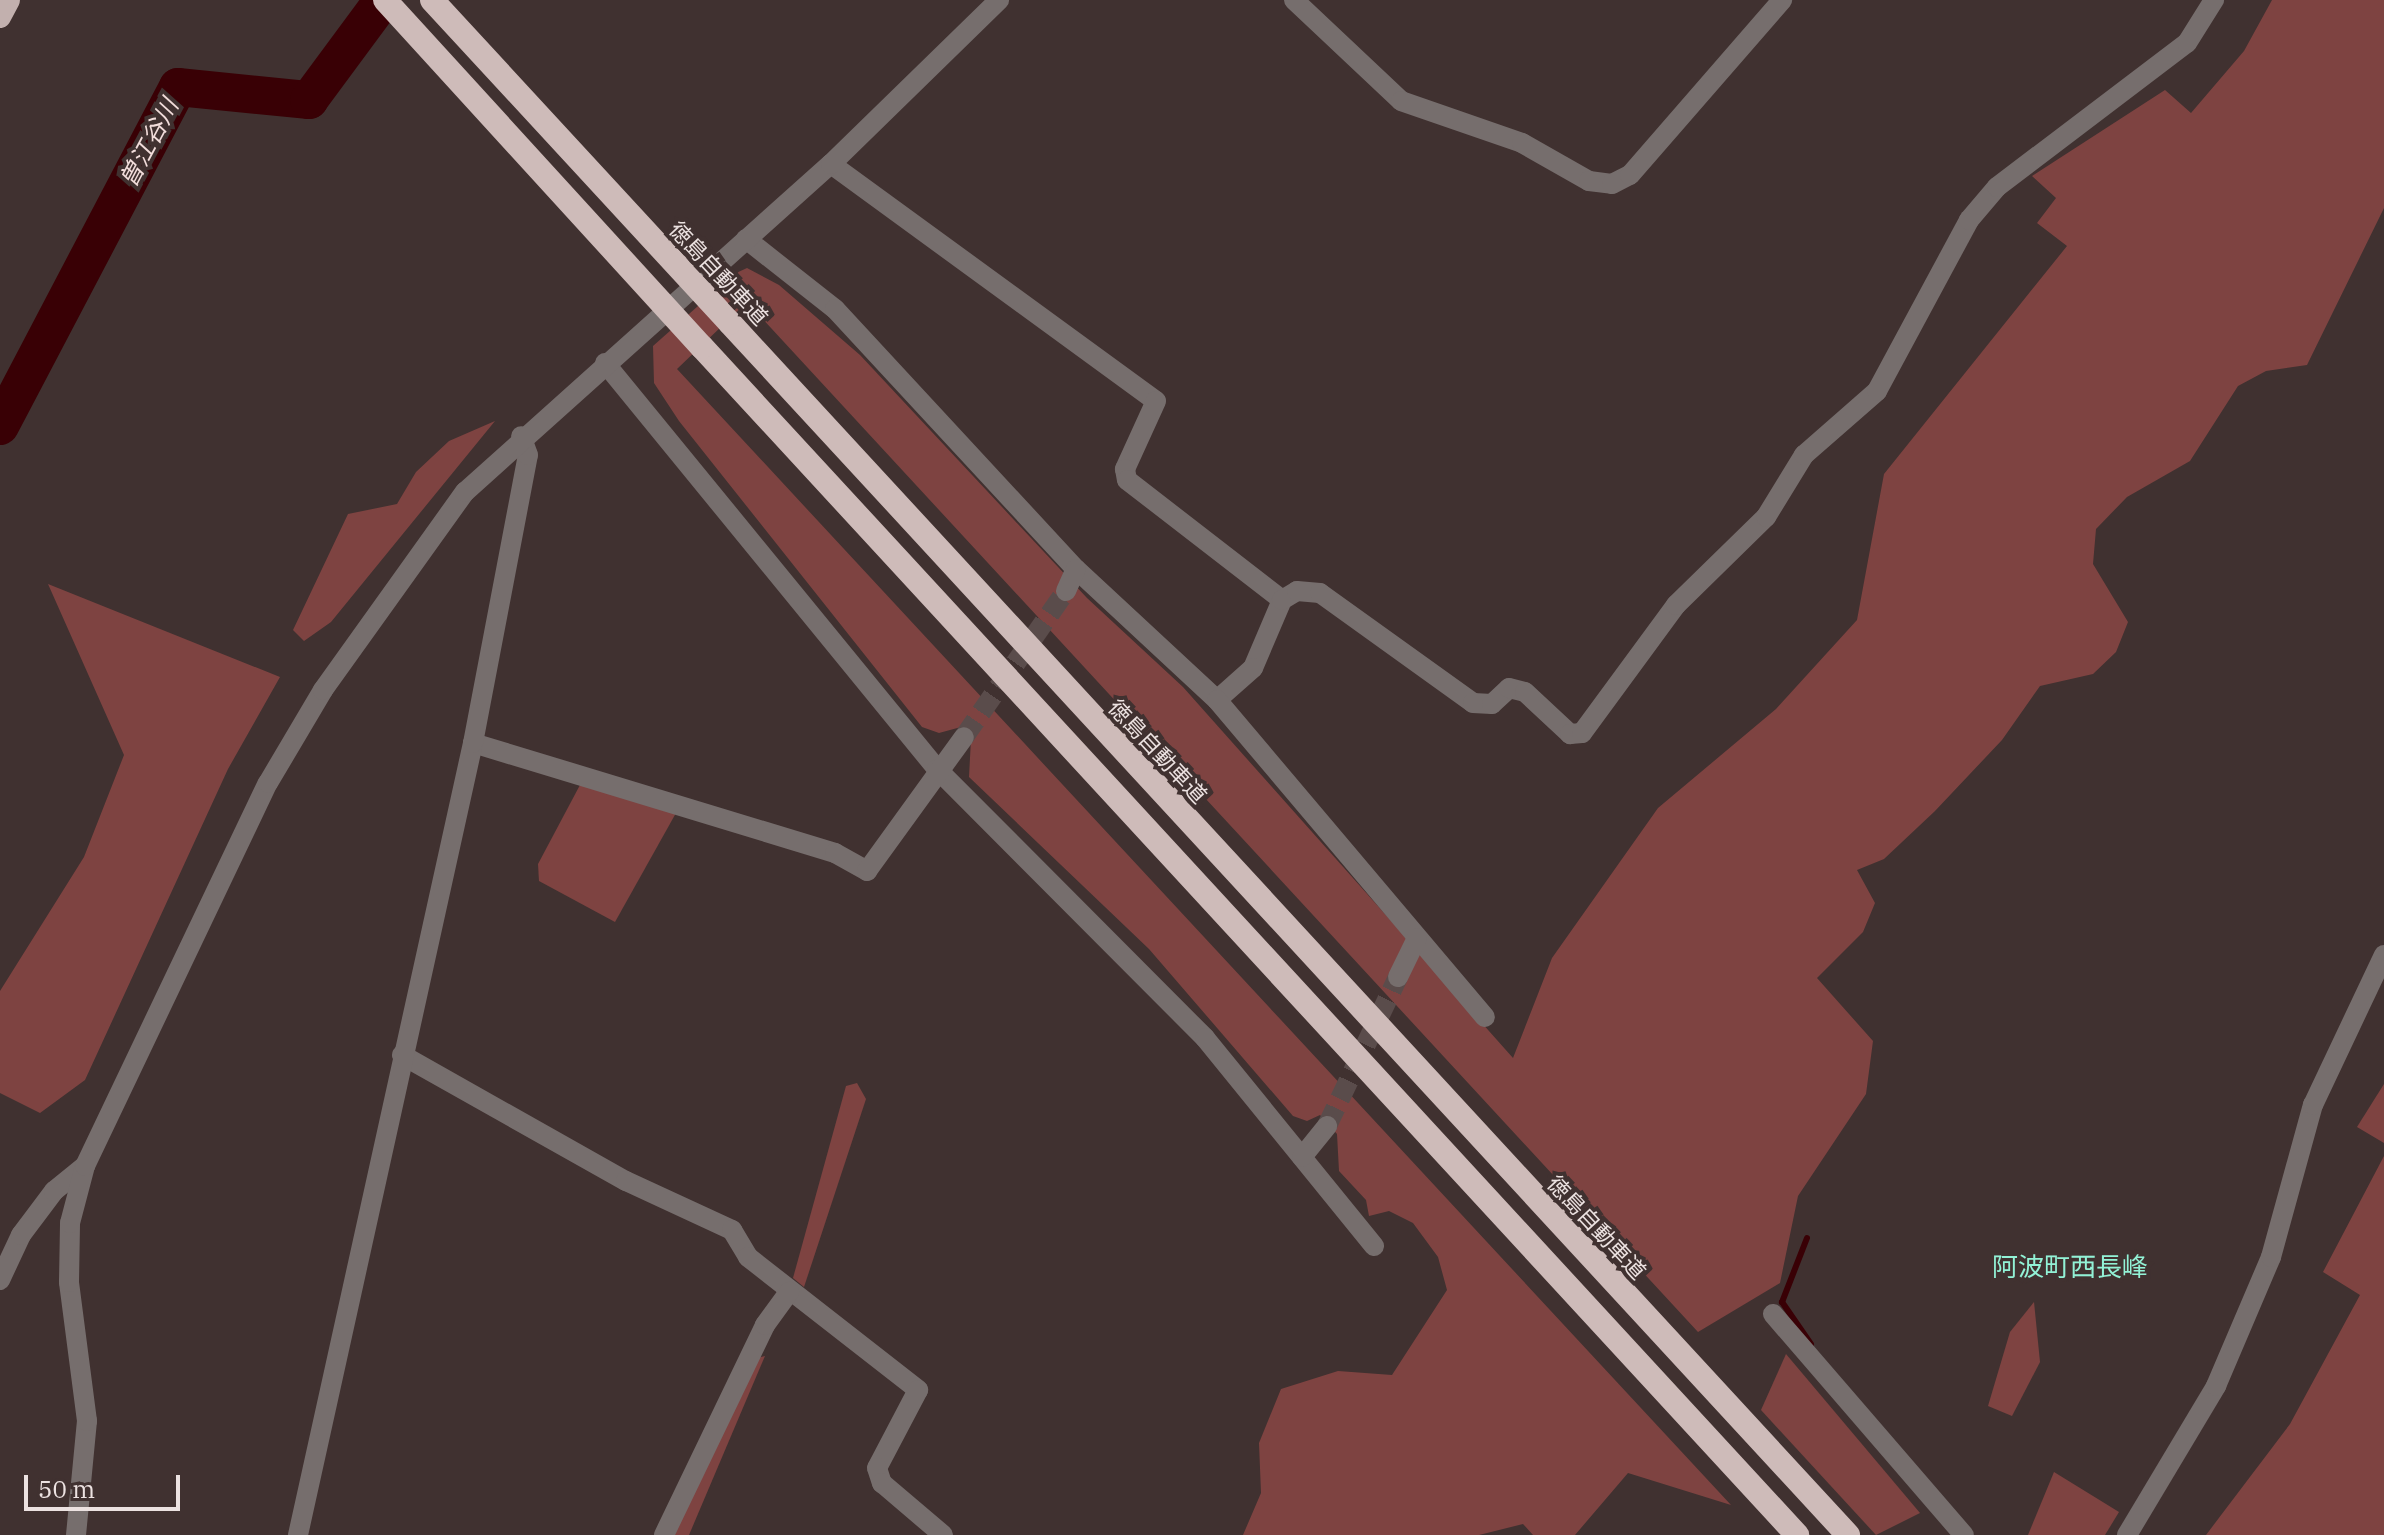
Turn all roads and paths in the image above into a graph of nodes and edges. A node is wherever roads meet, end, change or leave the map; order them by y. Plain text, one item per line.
1 (9, 0) edge
2 (385, 0) edge
3 (432, 0) edge
4 (999, 0) edge
5 (1294, 0) edge
6 (1782, 0) edge
7 (2214, 0) edge
8 (0, 17) edge
9 (831, 164) junction
10 (746, 239) junction
11 (605, 363) junction
12 (521, 436) junction
13 (1076, 569) junction
14 (1066, 591) tunnel mouth
15 (1282, 600) junction
16 (1217, 700) junction
17 (964, 737) tunnel mouth
18 (473, 743) junction
19 (937, 769) junction
20 (1417, 938) junction
21 (2384, 955) edge
22 (1398, 977) tunnel mouth
23 (1485, 1017) dead end
24 (402, 1055) junction
25 (1327, 1126) tunnel mouth
26 (1302, 1157) junction
27 (85, 1166) junction
28 (1374, 1246) dead end
29 (0, 1280) edge
30 (789, 1292) junction
31 (1773, 1314) dead end
32 (76, 1535) edge
33 (298, 1535) edge
34 (664, 1535) edge
35 (943, 1535) edge
36 (1797, 1535) edge
37 (1848, 1535) edge
38 (1964, 1535) edge
39 (2127, 1535) edge

1 - 8 highway
2 - 36 highway, bridge
3 - 37 highway, 徳島自動車道, bridge
4 - 9 street
5 - 6 street
7 - 15 street
9 - 10 street
9 - 15 street
10 - 11 street
10 - 13 street
11 - 12 street
11 - 19 street
12 - 18 street
12 - 27 street
13 - 14 street
13 - 16 street
15 - 16 street
16 - 20 street
17 - 19 street
18 - 19 street
18 - 24 street
19 - 26 street
20 - 22 street
20 - 23 street
21 - 39 street
24 - 30 street
24 - 33 street
25 - 26 street
26 - 28 street
27 - 29 street
27 - 32 street
30 - 34 street
30 - 35 street
31 - 38 street

